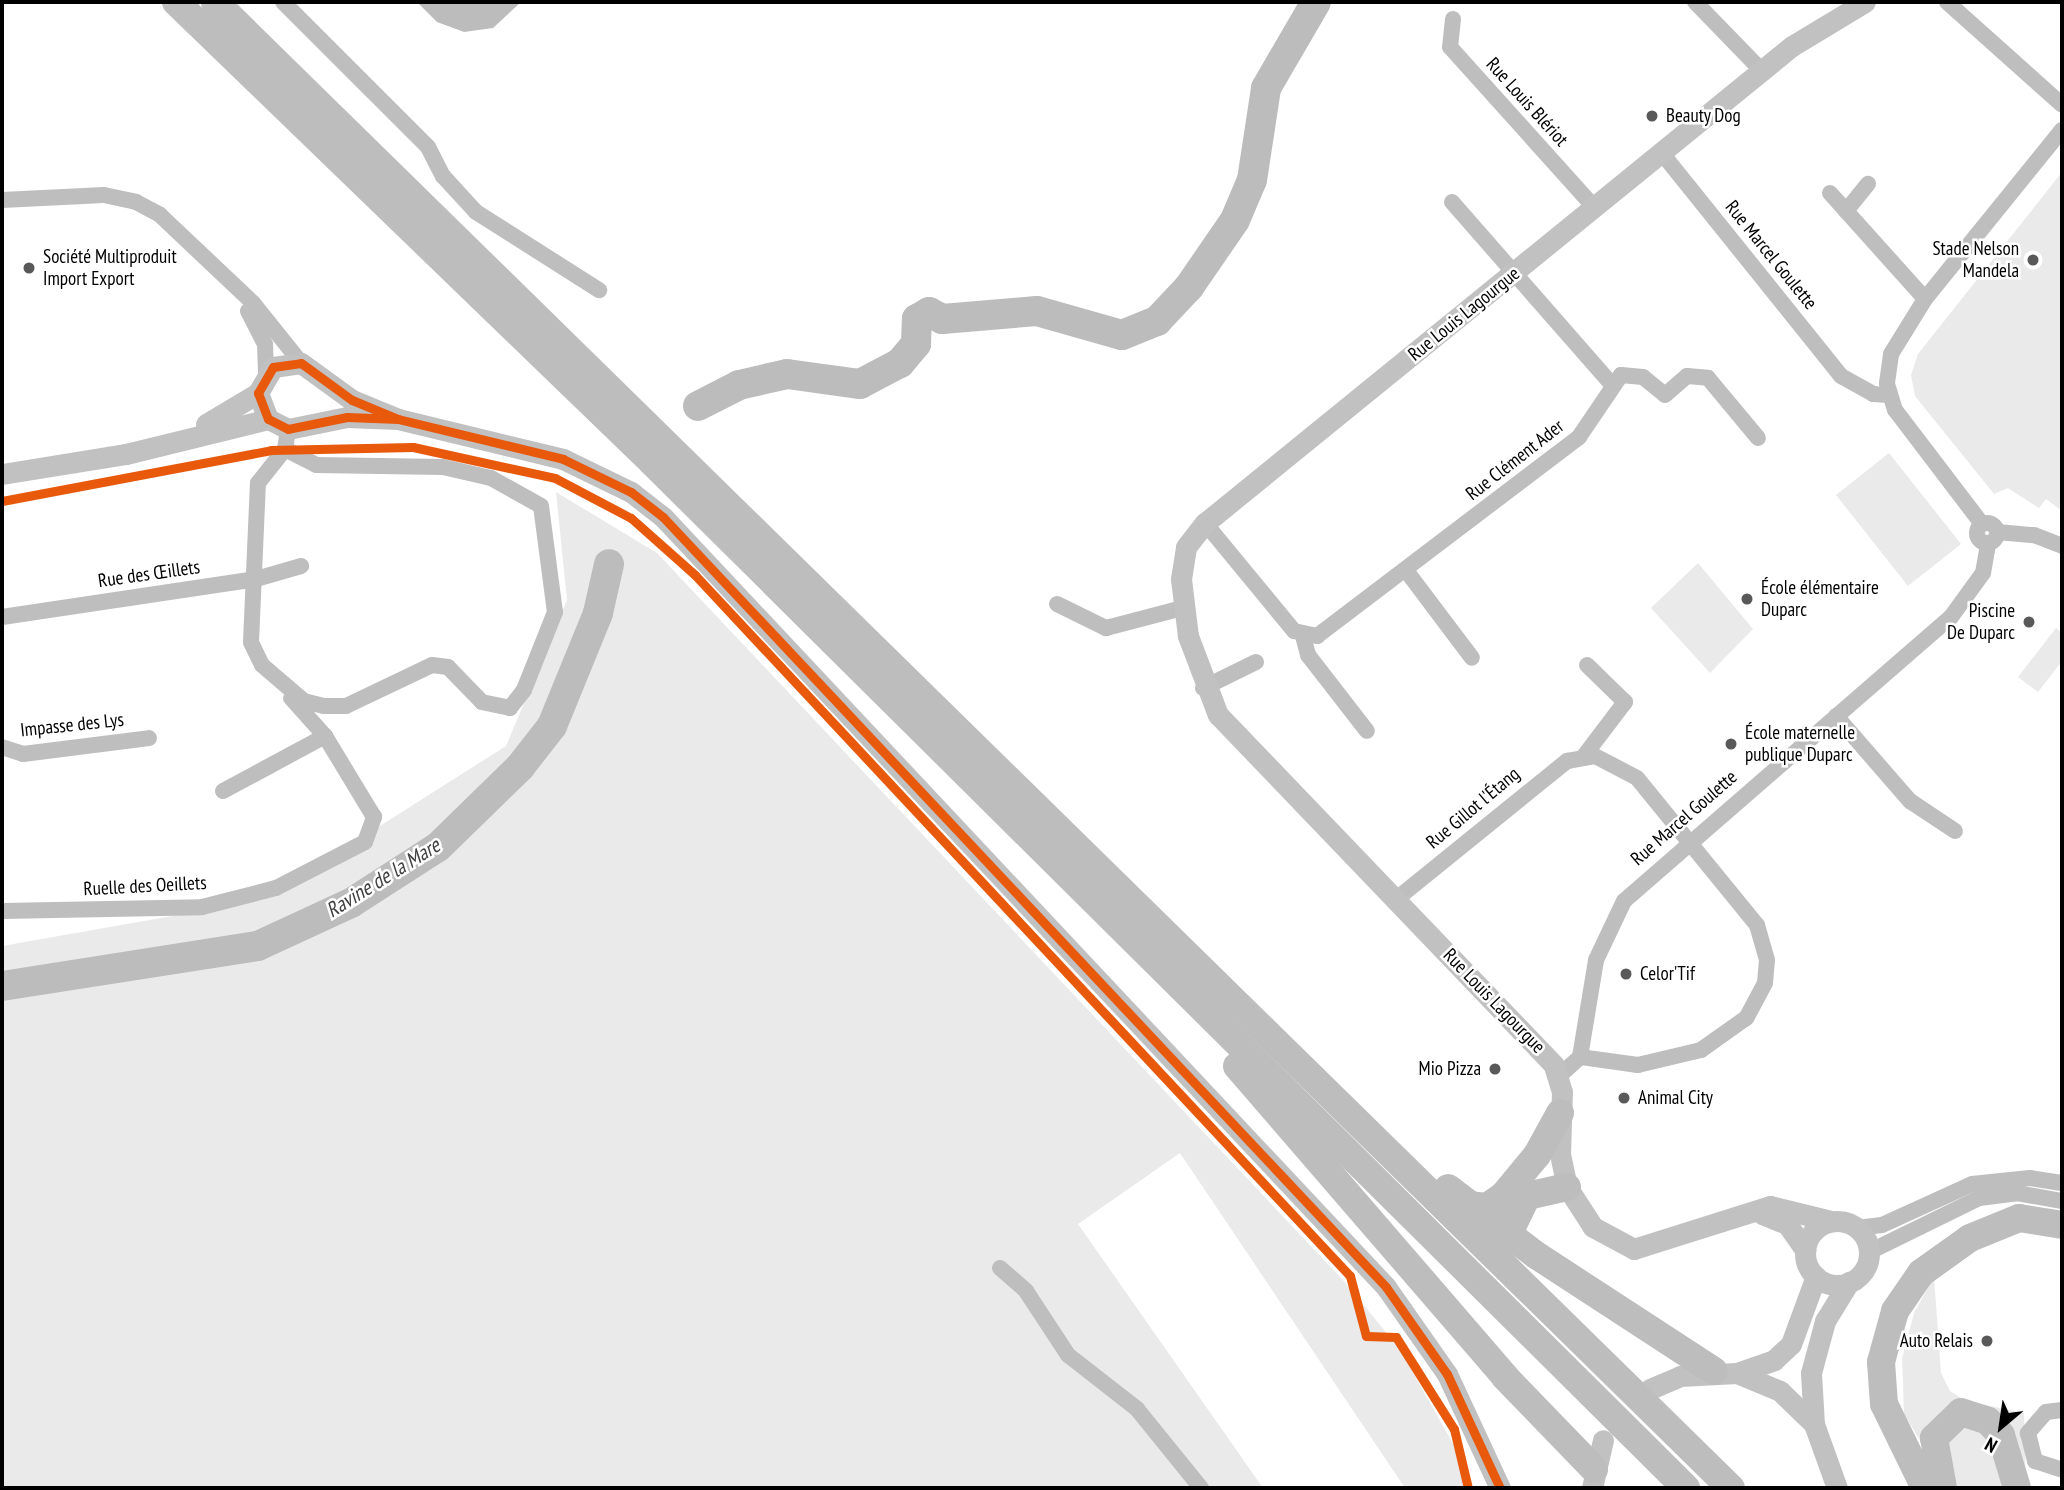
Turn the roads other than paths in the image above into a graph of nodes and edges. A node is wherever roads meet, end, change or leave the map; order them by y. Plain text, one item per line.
1 (176, 2) edge
2 (215, 2) edge
3 (283, 2) edge
4 (1695, 2) edge
5 (1865, 2) edge
6 (1947, 2) edge
7 (1453, 19) dead end
8 (1762, 71) junction
9 (2062, 105) edge
10 (2062, 130) edge
11 (1661, 152) junction
12 (1868, 184) dead end
13 (1830, 193) dead end
14 (2, 200) edge
15 (1452, 202) dead end
16 (1594, 207) junction
17 (1846, 211) junction
18 (1514, 273) junction
19 (233, 285) junction
20 (599, 290) dead end
21 (1925, 299) junction
22 (301, 363) junction
23 (322, 380) junction
24 (262, 383) junction
25 (1613, 386) junction
26 (1889, 395) junction
27 (268, 419) junction
28 (398, 419) junction
29 (313, 422) junction
30 (186, 435) junction
31 (1758, 438) dead end
32 (286, 439) junction
33 (2, 474) edge
34 (1205, 523) junction
35 (1993, 538) junction
36 (2062, 546) edge
37 (301, 566) dead end
38 (1408, 573) junction
39 (256, 579) junction
40 (1057, 604) dead end
41 (1183, 608) junction
42 (2, 617) edge
43 (1303, 636) junction
44 (1472, 658) dead end
45 (1256, 662) dead end
46 (1587, 665) dead end
47 (281, 686) junction
48 (1203, 688) junction
49 (1836, 716) junction
50 (1367, 732) dead end
51 (325, 736) junction
52 (149, 738) dead end
53 (2, 747) edge
54 (1584, 756) junction
55 (223, 791) dead end
56 (1955, 831) dead end
57 (1690, 840) junction
58 (1054, 860) junction
59 (1394, 901) junction
60 (1139, 909) junction
61 (2, 911) edge
62 (1580, 1057) junction
63 (1559, 1076) junction
64 (1560, 1113) junction
65 (2062, 1183) edge
66 (1567, 1187) junction
67 (2062, 1201) edge
68 (1468, 1205) junction
69 (1747, 1210) junction
70 (1831, 1221) junction
71 (2062, 1225) edge
72 (1857, 1228) junction
73 (1508, 1235) junction
74 (1805, 1250) junction
75 (1869, 1252) junction
76 (1000, 1268) dead end
77 (1816, 1276) junction
78 (1849, 1283) junction
79 (1725, 1372) junction
80 (1650, 1389) dead end
81 (2062, 1410) edge
82 (1814, 1424) junction
83 (1604, 1440) dead end
84 (2062, 1471) edge
85 (1593, 1479) edge
86 (1201, 1488) edge
87 (1500, 1488) edge
88 (1686, 1488) edge
89 (1731, 1488) edge
90 (1837, 1488) edge
91 (1925, 1488) edge
92 (1943, 1488) edge
93 (2017, 1488) edge

1 - 58 highway
2 - 60 highway
3 - 20 street
4 - 8 street
5 - 8 main road, Rue Louis Lagourgue
6 - 9 street
7 - 16 street, Rue Louis Blériot
8 - 11 main road, Rue Louis Lagourgue
10 - 21 street
11 - 16 main road, Rue Louis Lagourgue
11 - 26 street, Rue Marcel Goulette
12 - 17 street
13 - 17 street
14 - 19 street
15 - 18 street
16 - 18 main road, Rue Louis Lagourgue
17 - 21 street
18 - 25 street
18 - 34 main road, Rue Louis Lagourgue
19 - 22 street
19 - 24 street
21 - 26 street
22 - 23 main road
22 - 24 main road
23 - 28 main road
23 - 29 main road
24 - 27 main road
24 - 30 main road
25 - 31 street
25 - 38 street, Rue Clément Ader
26 - 35 street
27 - 30 main road
27 - 32 main road
28 - 29 main road
28 - 87 main road
29 - 32 main road
30 - 33 main road
32 - 39 street, Ruelle des Oeillets
32 - 47 street, Ruelle des Oeillets
34 - 41 main road, Rue Louis Lagourgue
34 - 43 street
35 - 36 street
35 - 49 street, Rue Marcel Goulette
37 - 39 street, Rue des Œillets
38 - 43 street, Rue Clément Ader
38 - 44 street
39 - 42 street, Rue des Œillets
39 - 47 street, Ruelle des Oeillets
40 - 41 street
41 - 48 main road, Rue Louis Lagourgue
43 - 50 street
45 - 48 street
46 - 54 street, Rue Gillot l'Étang
47 - 51 street, Ruelle des Oeillets
48 - 59 main road, Rue Louis Lagourgue
49 - 56 street
49 - 57 street, Rue Marcel Goulette
51 - 55 street
51 - 61 street, Ruelle des Oeillets
52 - 53 street, Impasse des Lys
54 - 57 street
54 - 59 street, Rue Gillot l'Étang
57 - 62 street, Rue Marcel Goulette
57 - 62 street
58 - 85 highway
58 - 88 highway
59 - 63 main road, Rue Louis Lagourgue
60 - 68 highway
60 - 89 highway
62 - 63 street
63 - 64 main road
64 - 66 main road
64 - 68 highway
65 - 72 street
66 - 69 main road
66 - 73 highway
67 - 75 street
68 - 73 highway
69 - 70 main road
69 - 74 main road
70 - 72 main road
70 - 74 main road
71 - 91 highway
72 - 75 main road
73 - 79 highway
74 - 77 main road
75 - 78 main road
76 - 86 street
77 - 78 main road
77 - 79 main road
78 - 82 main road
79 - 80 main road
79 - 82 main road
81 - 84 street
82 - 90 main road
83 - 85 main road
92 - 93 highway

